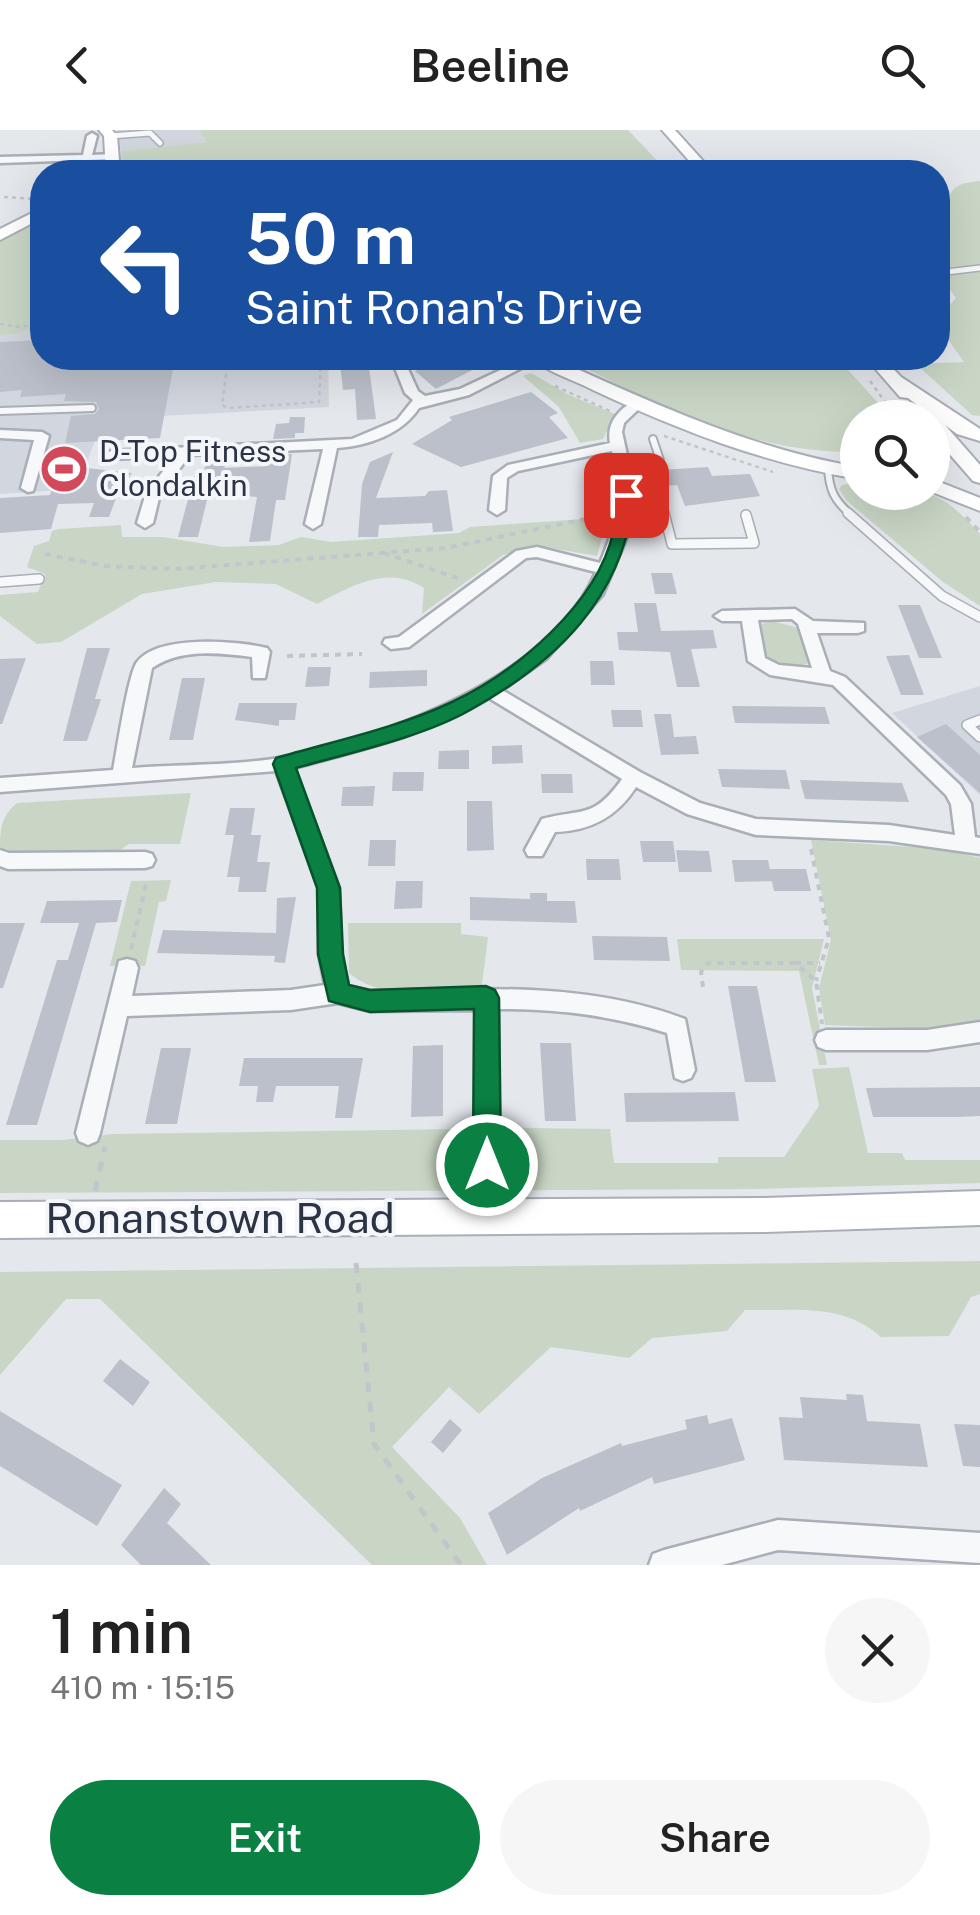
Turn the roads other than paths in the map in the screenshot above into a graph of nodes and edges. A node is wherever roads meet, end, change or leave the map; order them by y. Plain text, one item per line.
1 (668, 130) edge
2 (102, 134) edge
3 (160, 144) dead end
4 (9, 146) dead end
5 (81, 157) junction
6 (3, 160) edge
7 (80, 160) edge
8 (95, 160) edge
9 (112, 160) edge
10 (695, 160) edge
11 (30, 219) edge
12 (0, 235) edge
13 (980, 268) edge
14 (950, 272) edge
15 (402, 370) edge
16 (512, 370) edge
17 (564, 370) edge
18 (878, 370) edge
19 (896, 382) junction
20 (423, 400) junction
21 (912, 400) edge
22 (637, 404) junction
23 (92, 408) dead end
24 (0, 411) edge
25 (0, 434) edge
26 (980, 435) edge
27 (652, 439) dead end
28 (950, 440) edge
29 (331, 446) junction
30 (184, 454) junction
31 (619, 454) junction
32 (111, 455) dead end
33 (950, 461) edge
34 (975, 464) edge
35 (840, 465) edge
36 (828, 467) junction
37 (950, 467) edge
38 (840, 469) edge
39 (655, 475) dead end
40 (28, 488) dead end
41 (950, 492) edge
42 (626, 495) junction
43 (661, 497) junction
44 (980, 504) edge
45 (497, 510) dead end
46 (746, 515) dead end
47 (145, 524) dead end
48 (313, 524) dead end
49 (606, 570) junction
50 (40, 579) dead end
51 (0, 582) edge
52 (722, 616) dead end
53 (749, 616) junction
54 (980, 617) edge
55 (858, 627) dead end
56 (808, 628) junction
57 (391, 643) dead end
58 (822, 672) junction
59 (259, 674) dead end
60 (490, 690) junction
61 (980, 720) edge
62 (980, 737) edge
63 (283, 764) junction
64 (121, 777) junction
65 (633, 777) junction
66 (2, 790) edge
67 (973, 844) edge
68 (535, 850) dead end
69 (0, 858) edge
70 (146, 870) road end
71 (127, 968) road end
72 (338, 993) junction
73 (486, 998) junction
74 (118, 1006) junction
75 (980, 1032) edge
76 (826, 1040) road end
77 (683, 1070) dead end
78 (98, 1133) road end
79 (487, 1165) dead end
80 (980, 1208) edge
81 (0, 1220) edge
82 (980, 1548) edge
83 (664, 1565) edge

1 - 10 street
2 - 3 lane
2 - 5 street
2 - 9 street
4 - 6 street
5 - 6 street
5 - 7 street
5 - 8 street
11 - 12 street
13 - 14 lane
15 - 20 street
16 - 20 street
17 - 22 street
18 - 19 street
19 - 21 street
19 - 26 street
20 - 29 street
22 - 31 street
22 - 36 street
23 - 24 lane
25 - 40 street
27 - 31 lane
28 - 34 street
29 - 30 street
29 - 48 street
30 - 32 street
30 - 47 street
31 - 42 street
31 - 45 street
33 - 34 street
34 - 37 street
35 - 36 street
36 - 38 street
36 - 54 lane
39 - 43 lane
41 - 44 street
42 - 43 lane
42 - 49 street
43 - 46 lane
49 - 57 street
49 - 60 street
50 - 51 lane
52 - 53 street
53 - 56 street
53 - 58 street
55 - 56 street
56 - 58 street
58 - 67 street
59 - 64 street
60 - 63 street
60 - 65 street
61 - 62 lane
63 - 64 street
63 - 72 street
64 - 66 street
65 - 67 street
65 - 68 street
69 - 70 street
71 - 74 street
72 - 73 street
72 - 74 street
73 - 77 street
73 - 79 street
74 - 78 street
75 - 76 street
80 - 81 street, Ronanstown Road
82 - 83 street

